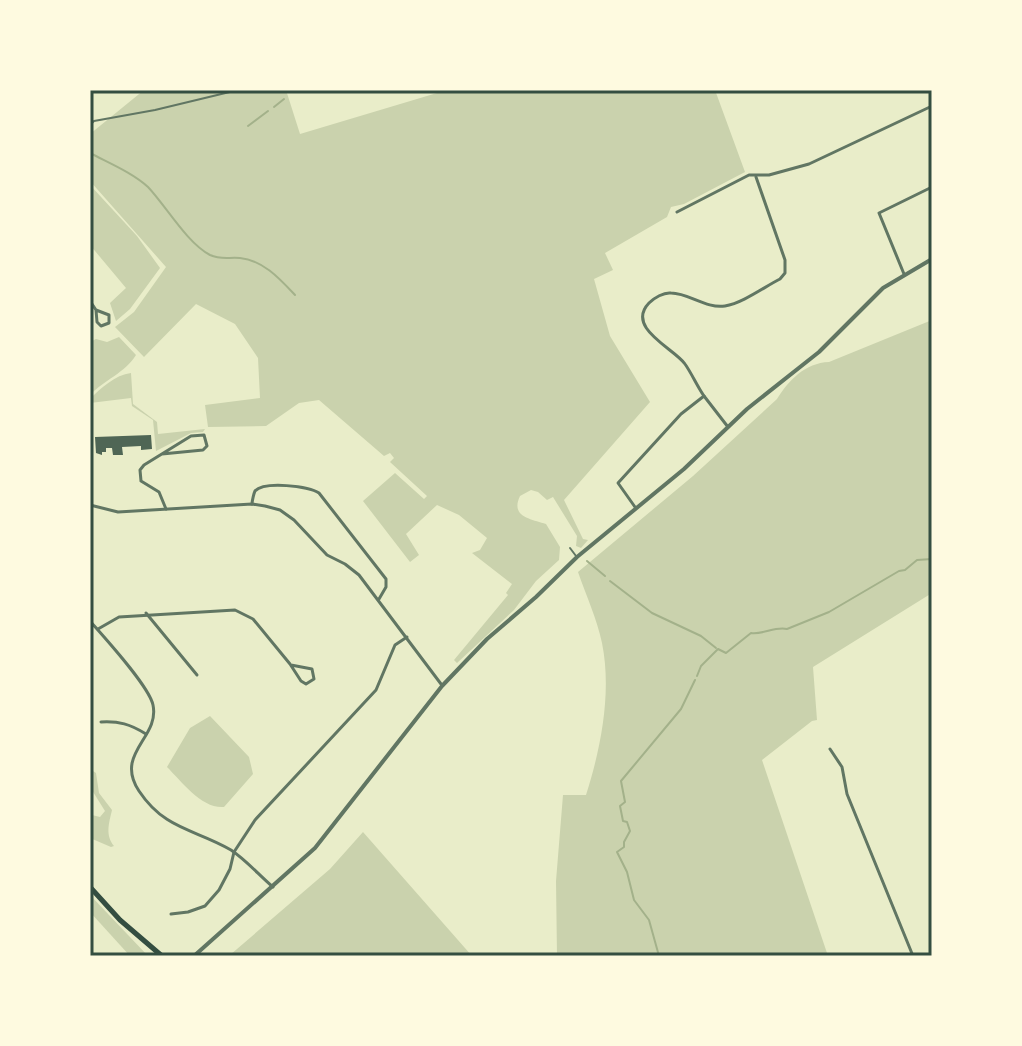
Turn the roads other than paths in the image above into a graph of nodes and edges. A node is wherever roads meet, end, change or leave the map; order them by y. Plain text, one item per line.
1 (238, 90) edge
2 (932, 106) edge
3 (90, 125) edge
4 (756, 177) junction
5 (932, 187) edge
6 (677, 212) dead end
7 (932, 259) edge
8 (904, 274) junction
9 (90, 301) edge
10 (96, 310) dead end
11 (704, 396) junction
12 (728, 427) junction
13 (162, 454) junction
14 (252, 504) junction
15 (90, 505) edge
16 (635, 507) junction
17 (166, 509) junction
18 (570, 548) dead end
19 (577, 557) junction
20 (379, 599) junction
21 (146, 613) junction
22 (90, 621) edge
23 (98, 629) junction
24 (407, 637) junction
25 (291, 665) junction
26 (197, 675) dead end
27 (442, 686) junction
28 (101, 722) dead end
29 (146, 734) junction
30 (830, 749) dead end
31 (234, 852) junction
32 (90, 887) edge
33 (273, 887) junction
34 (171, 914) dead end
35 (162, 956) edge
36 (194, 956) edge
37 (913, 956) edge

1 - 3 lane
2 - 4 street
4 - 6 street
4 - 11 street
5 - 8 street
7 - 8 street
8 - 12 street
9 - 10 street
11 - 12 street
11 - 16 street
12 - 16 street
13 - 13 street
13 - 17 street
14 - 17 street
14 - 20 street
14 - 20 street
15 - 17 street
16 - 19 street
18 - 19 lane
19 - 27 street
20 - 24 street
21 - 23 street
21 - 25 street
21 - 26 street
22 - 23 street
23 - 29 street
24 - 27 street
24 - 31 street
25 - 25 street
27 - 33 street
28 - 29 street
29 - 31 street
30 - 37 street
31 - 33 street
31 - 34 street
32 - 35 main road
33 - 36 street

